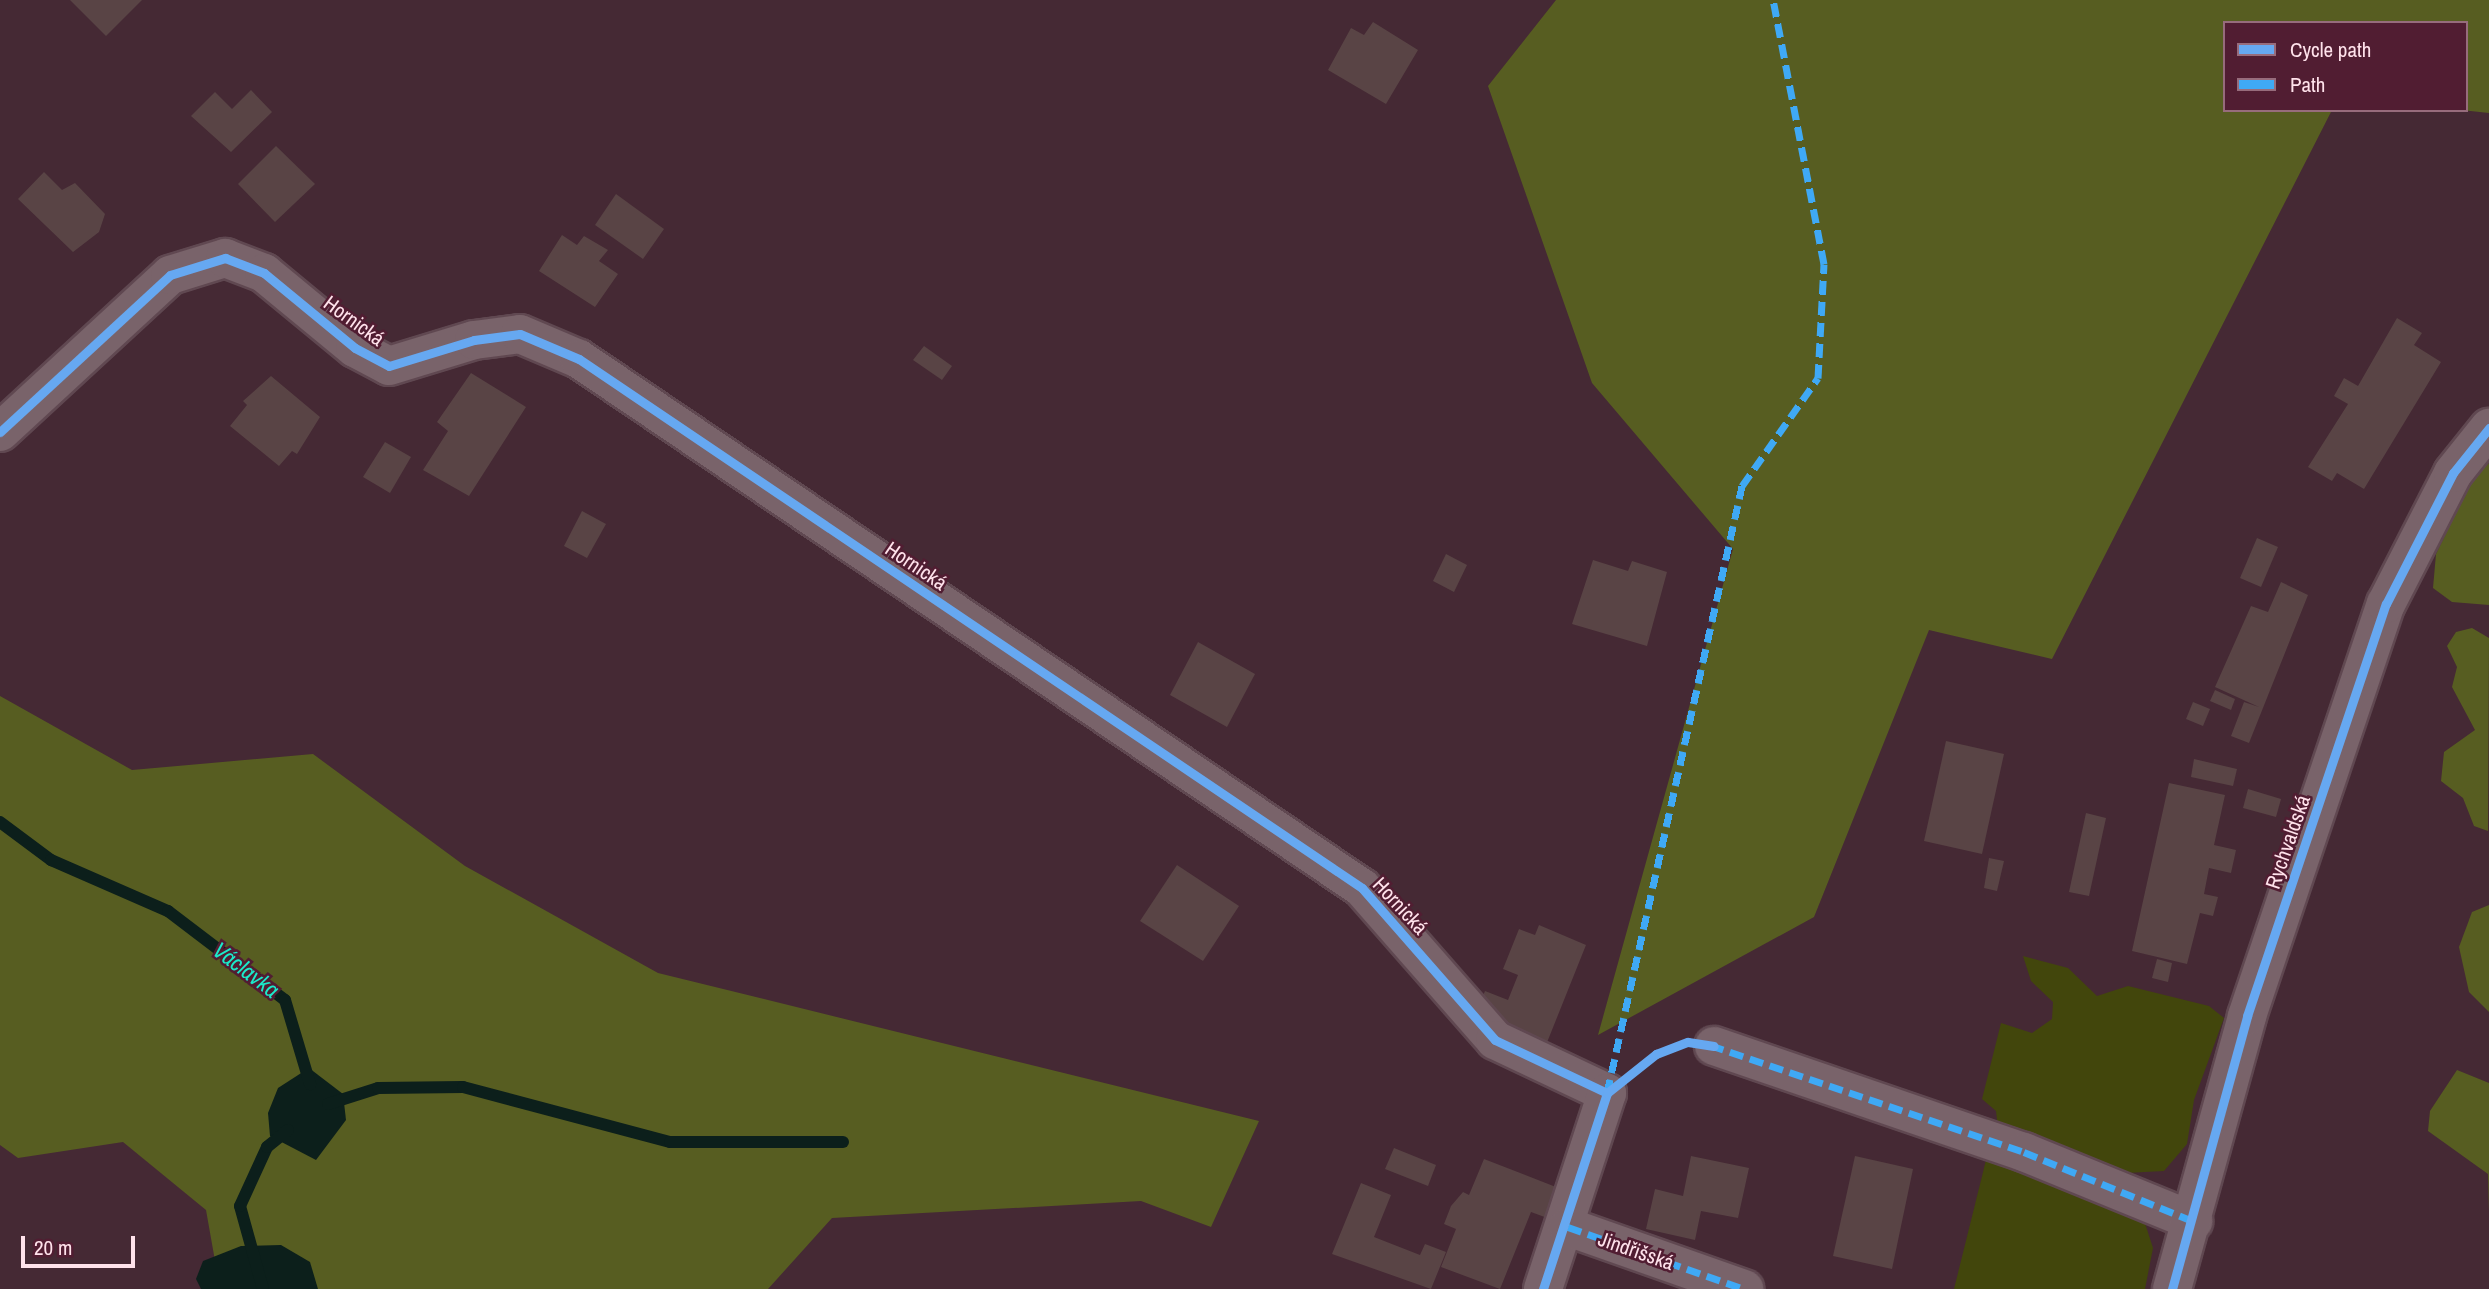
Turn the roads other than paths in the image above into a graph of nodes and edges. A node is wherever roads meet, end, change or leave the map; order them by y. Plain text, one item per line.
1 (2489, 428) edge
2 (0, 432) edge
3 (1714, 1046) dead end
4 (2193, 1221) junction
5 (1568, 1227) junction
6 (1543, 1289) edge
7 (1744, 1289) edge
8 (2172, 1289) edge

1 - 4 street, Rychvaldská
2 - 5 street, Hornická
3 - 4 street
4 - 8 street, Rychvaldská
5 - 6 street, Hornická
5 - 7 street, Jindřišská

